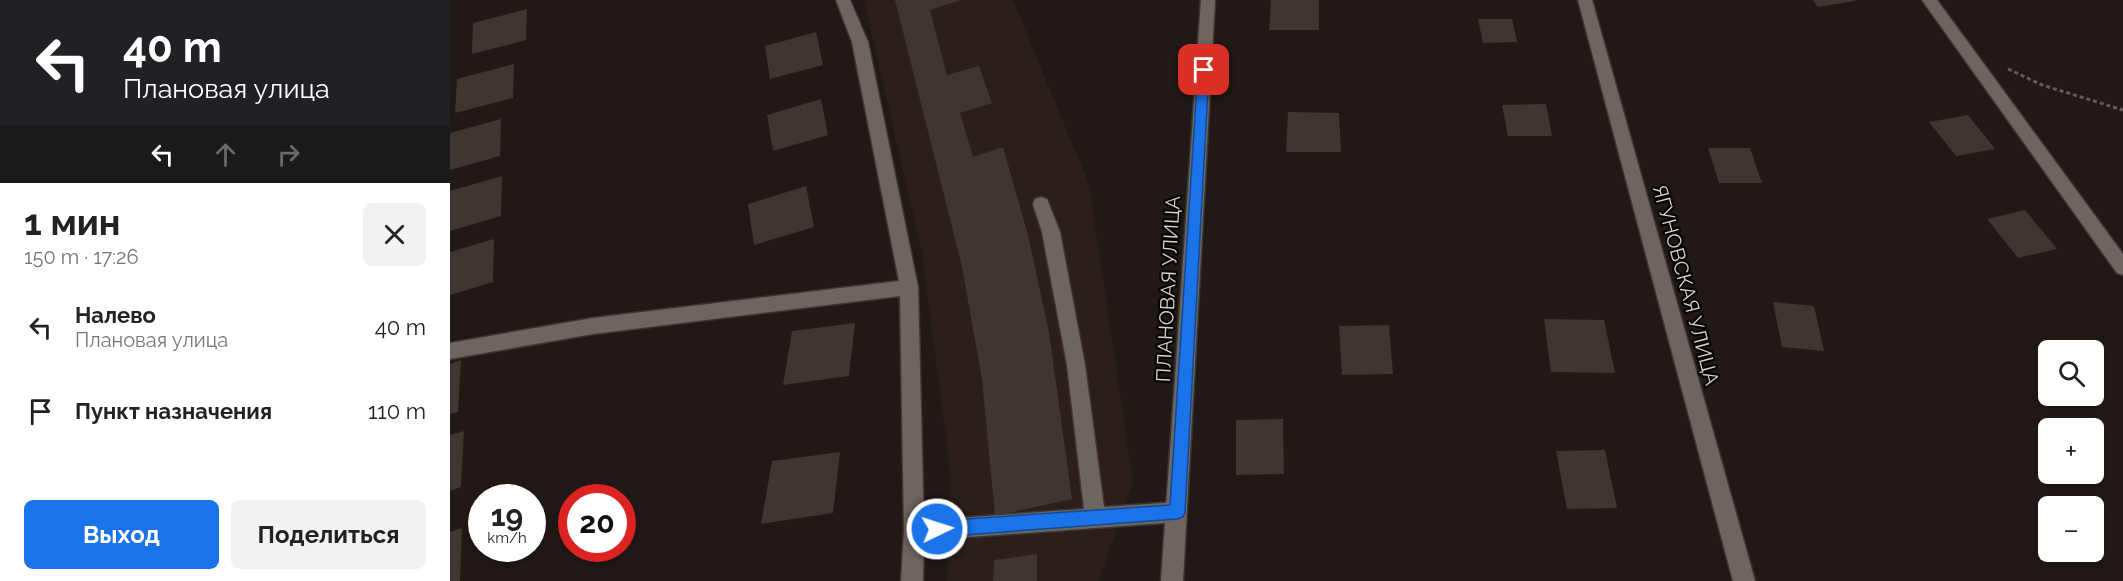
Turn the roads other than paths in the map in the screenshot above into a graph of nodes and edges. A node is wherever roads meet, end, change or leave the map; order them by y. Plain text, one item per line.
1 (843, 0) edge
2 (1208, 0) edge
3 (1585, 0) edge
4 (1929, 0) edge
5 (1041, 204) dead end
6 (2123, 268) edge
7 (909, 287) junction
8 (450, 351) edge
9 (1177, 512) junction
10 (1095, 518) junction
11 (914, 531) junction
12 (912, 581) edge
13 (1172, 581) edge
14 (1744, 581) edge

1 - 7 street
2 - 9 street, ПЛАНОВАЯ УЛИЦА
3 - 14 street, ЯГУНОВСКАЯ УЛИЦА
4 - 6 street
5 - 10 street
7 - 8 street
7 - 11 street
9 - 10 street
9 - 13 street, ПЛАНОВАЯ УЛИЦА
10 - 11 street
11 - 12 street

